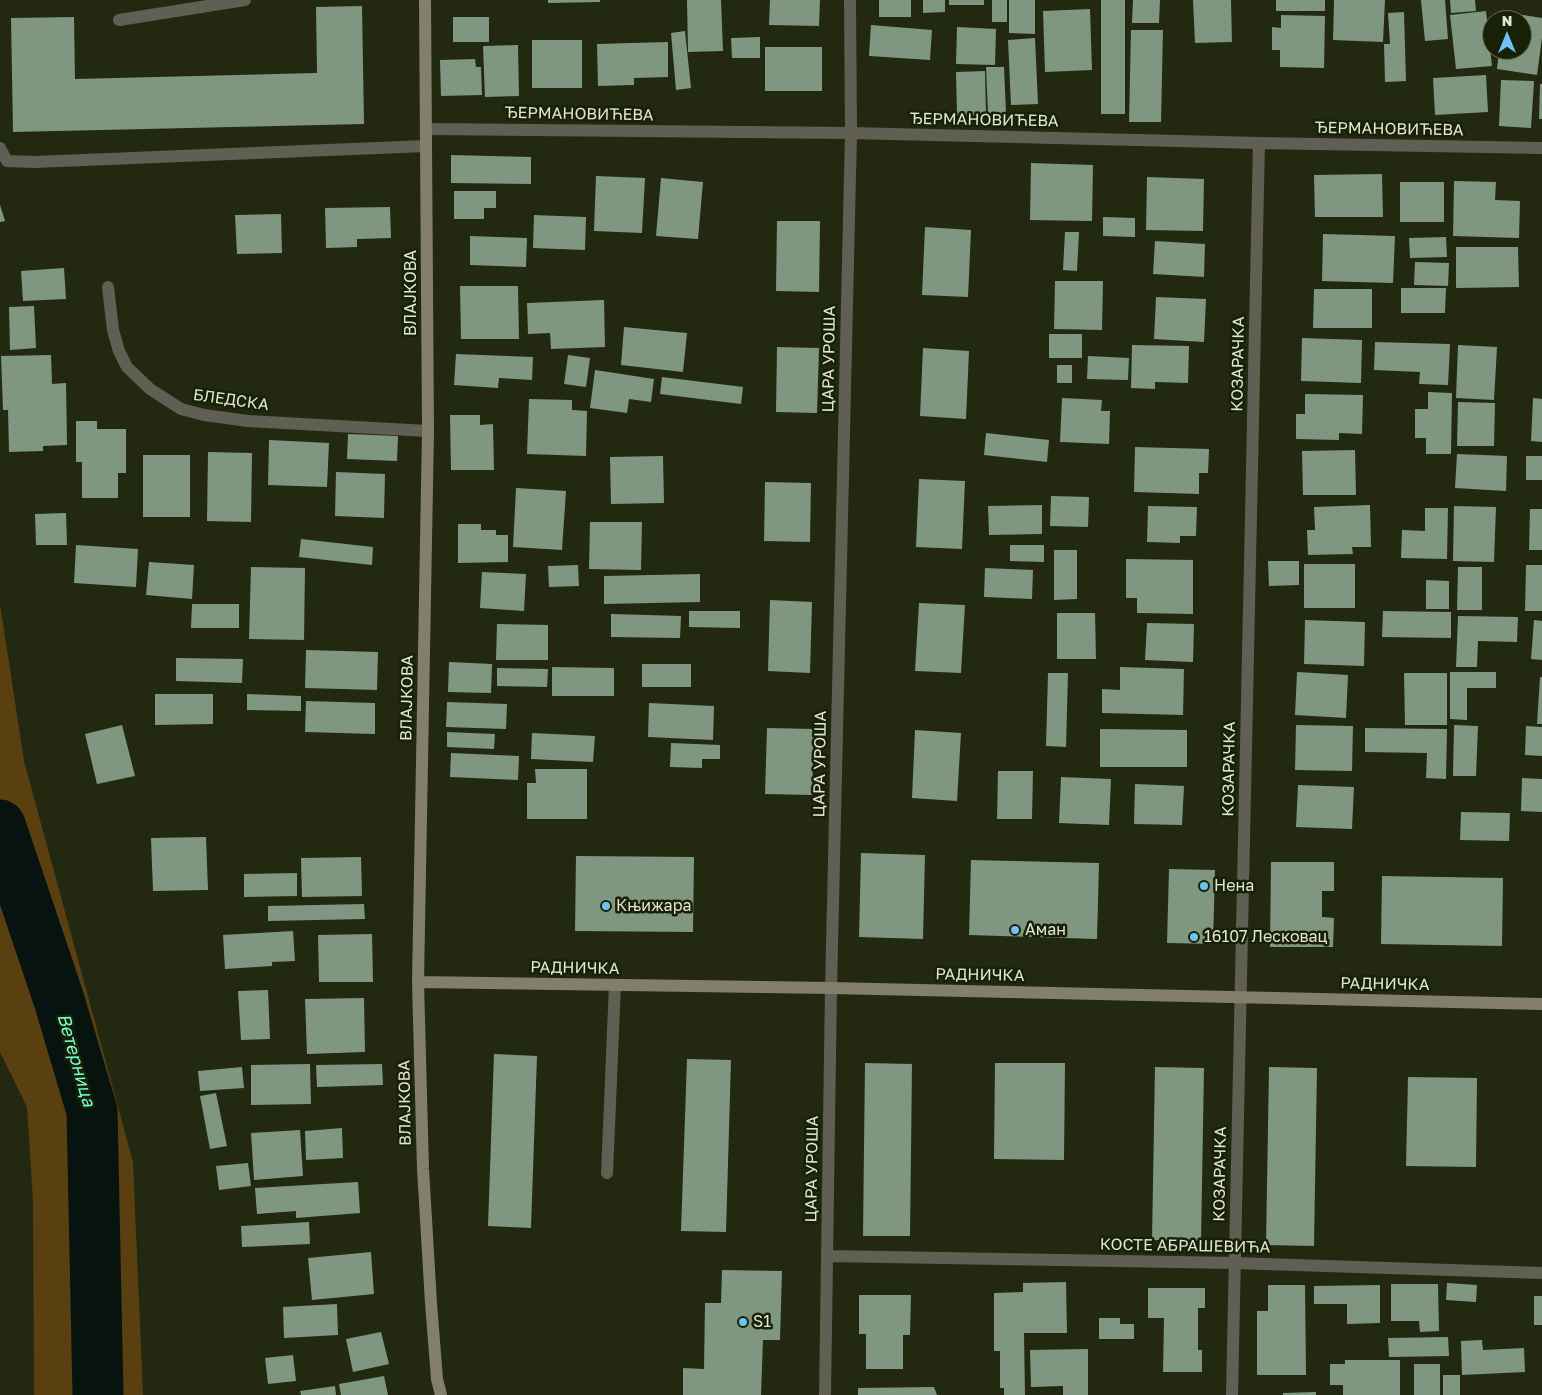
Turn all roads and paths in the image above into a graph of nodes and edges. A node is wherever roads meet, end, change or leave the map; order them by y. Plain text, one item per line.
1 (245, 0) edge
2 (425, 0) edge
3 (850, 0) edge
4 (119, 20) dead end
5 (426, 129) junction
6 (851, 133) junction
7 (1259, 143) junction
8 (426, 146) junction
9 (0, 148) edge
10 (1542, 148) edge
11 (108, 287) dead end
12 (428, 431) junction
13 (418, 982) junction
14 (615, 985) junction
15 (831, 988) junction
16 (1240, 997) junction
17 (1542, 1004) edge
18 (607, 1173) dead end
19 (827, 1256) junction
20 (1234, 1263) junction
21 (1542, 1273) edge
22 (441, 1395) edge
23 (824, 1395) edge
24 (1232, 1395) edge

1 - 4 street
2 - 5 main road, ВЛАЈКОВА
3 - 6 street, ЦАРА УРОША
5 - 6 street, ЂЕРМАНОВИЋЕВА
5 - 8 main road, ВЛАЈКОВА
6 - 7 street, ЂЕРМАНОВИЋЕВА
6 - 15 street, ЦАРА УРОША
7 - 10 street, ЂЕРМАНОВИЋЕВА
7 - 16 street, КОЗАРАЧКА
8 - 9 street
8 - 12 main road, ВЛАЈКОВА
11 - 12 street, БЛЕДСКА
12 - 13 main road, ВЛАЈКОВА
13 - 14 main road, РАДНИЧКА
13 - 22 main road, ВЛАЈКОВА
14 - 15 main road, РАДНИЧКА
14 - 18 street
15 - 16 main road, РАДНИЧКА
15 - 19 street, ЦАРА УРОША
16 - 17 main road, РАДНИЧКА
16 - 20 street, КОЗАРАЧКА
19 - 20 street, КОСТЕ АБРАШЕВИЋА
19 - 23 street, ЦАРА УРОША
20 - 21 street, КОСТЕ АБРАШЕВИЋА
20 - 24 street, КОЗАРАЧКА

